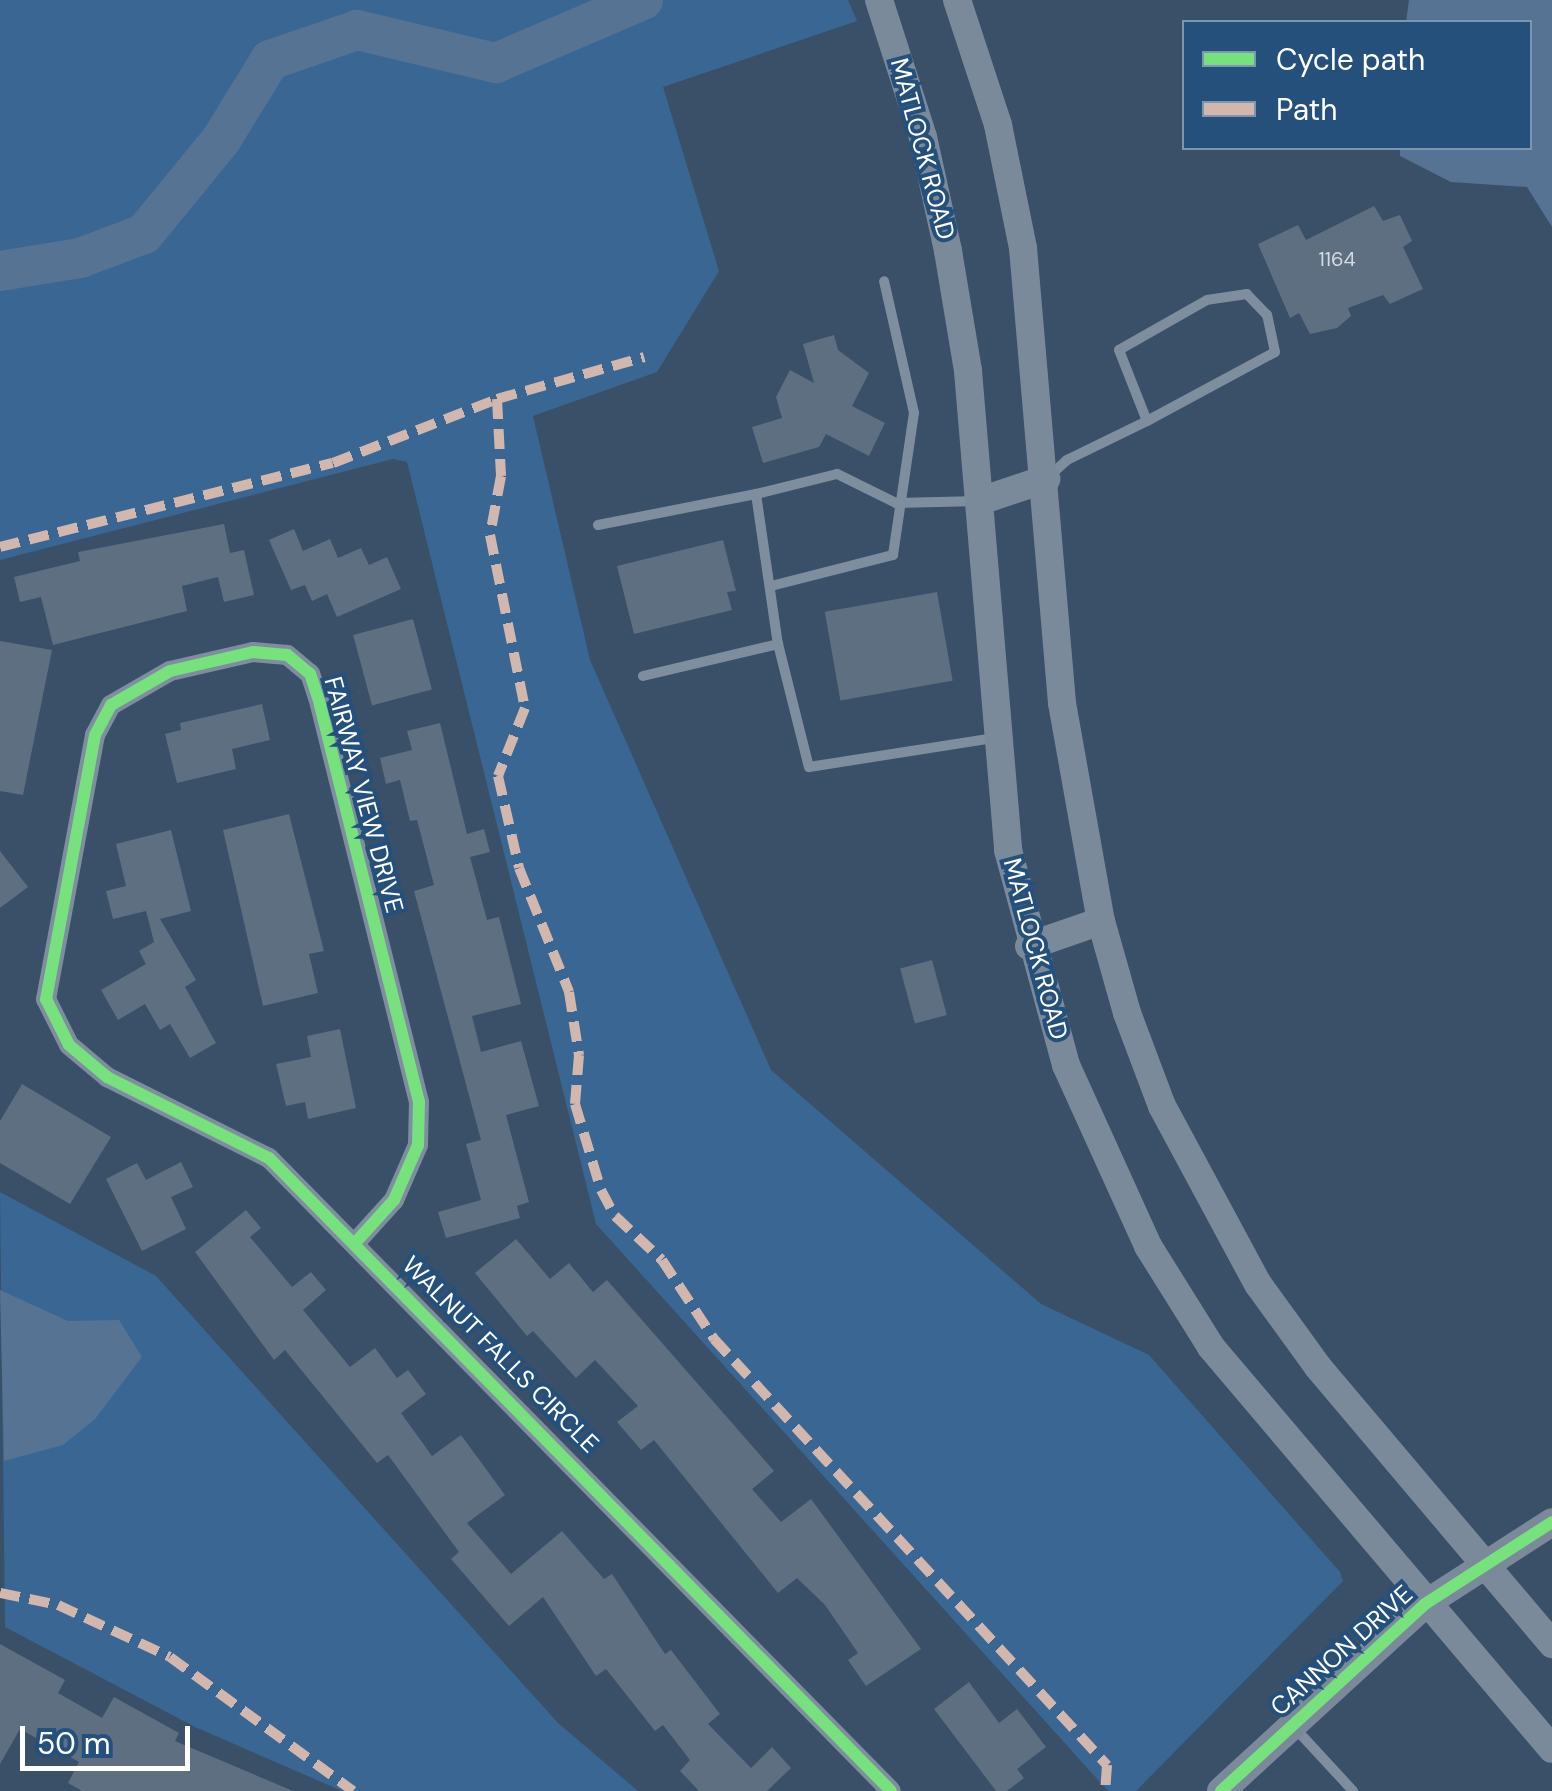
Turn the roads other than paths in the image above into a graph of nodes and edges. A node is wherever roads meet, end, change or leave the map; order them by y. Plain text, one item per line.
1 (957, 1) edge
2 (884, 13) edge
3 (884, 280) dead end
4 (1148, 421) junction
5 (1046, 479) junction
6 (756, 494) junction
7 (980, 502) junction
8 (896, 503) junction
9 (598, 525) dead end
10 (775, 585) junction
11 (778, 644) junction
12 (644, 676) dead end
13 (996, 738) junction
14 (1101, 922) junction
15 (1030, 946) junction
16 (46, 999) joint
17 (356, 1242) junction
18 (1552, 1522) edge
19 (1486, 1564) junction
20 (1425, 1604) junction
21 (1552, 1644) edge
22 (1293, 1726) junction
23 (1552, 1749) edge
24 (1348, 1789) edge
25 (891, 1791) edge
26 (1221, 1791) edge

1 - 5 main road
2 - 7 main road, MATLOCK ROAD
3 - 8 lane
4 - 4 lane
4 - 5 lane
5 - 7 main road
5 - 14 main road
6 - 8 lane
6 - 9 lane
6 - 10 lane
7 - 8 lane
7 - 13 main road, MATLOCK ROAD
8 - 10 lane
10 - 11 lane
11 - 12 lane
11 - 13 lane
13 - 15 main road, MATLOCK ROAD
14 - 15 main road
14 - 19 main road
15 - 20 main road, MATLOCK ROAD
16 - 17 street, WALNUT FALLS CIRCLE
16 - 17 street, FAIRWAY VIEW DRIVE
17 - 25 street, WALNUT FALLS CIRCLE
18 - 19 main road, CANNON DRIVE
19 - 20 main road, CANNON DRIVE
19 - 21 main road
20 - 22 main road, CANNON DRIVE
20 - 23 main road, MATLOCK ROAD
22 - 24 lane
22 - 26 main road, CANNON DRIVE

